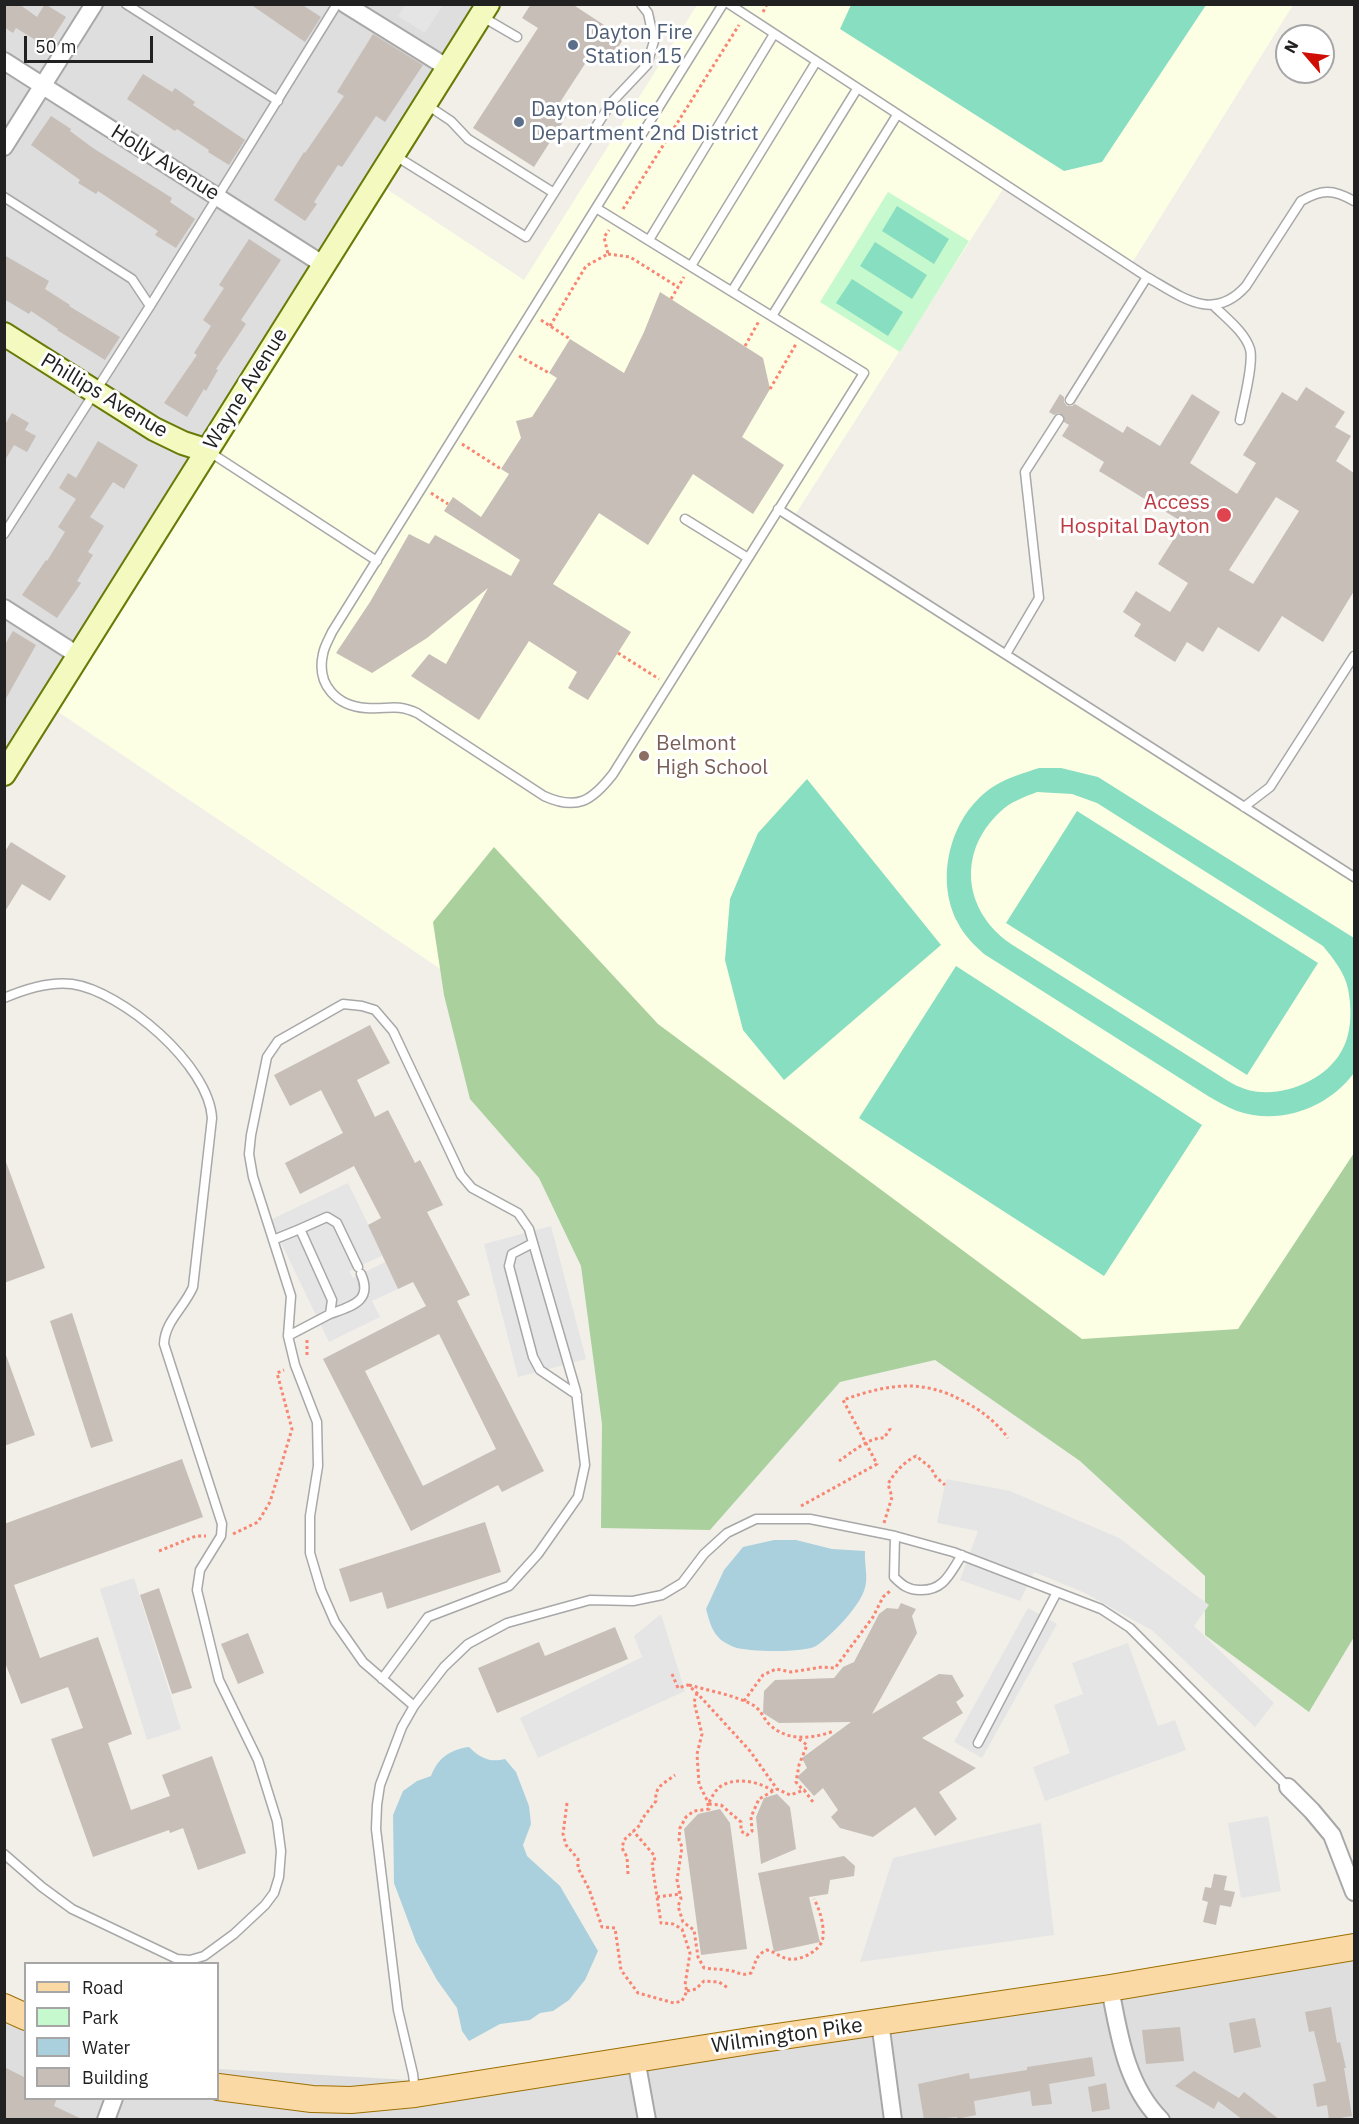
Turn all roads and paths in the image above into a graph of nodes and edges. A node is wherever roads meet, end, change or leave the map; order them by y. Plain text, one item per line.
1 (94, 4) edge
2 (126, 4) edge
3 (337, 4) edge
4 (345, 4) edge
5 (641, 4) edge
6 (723, 4) edge
7 (729, 4) edge
8 (484, 10) edge
9 (745, 15) junction
10 (774, 34) junction
11 (517, 37) dead end
12 (4, 61) edge
13 (816, 62) junction
14 (448, 68) junction
15 (43, 86) junction
16 (857, 90) junction
17 (278, 100) junction
18 (425, 104) junction
19 (897, 115) junction
20 (4, 147) edge
21 (394, 154) junction
22 (554, 193) junction
23 (4, 197) edge
24 (219, 197) junction
25 (1354, 201) edge
26 (596, 208) junction
27 (616, 220) junction
28 (649, 240) junction
29 (608, 254) junction
30 (324, 265) junction
31 (691, 266) junction
32 (1147, 278) junction
33 (678, 287) junction
34 (732, 291) junction
35 (671, 299) dead end
36 (1213, 305) junction
37 (150, 306) junction
38 (530, 313) junction
39 (768, 314) junction
40 (550, 326) junction
41 (4, 334) edge
42 (801, 334) junction
43 (570, 339) dead end
44 (745, 346) dead end
45 (507, 349) junction
46 (549, 373) dead end
47 (770, 389) dead end
48 (96, 393) junction
49 (1070, 400) dead end
50 (1059, 419) dead end
51 (1240, 420) dead end
52 (453, 438) junction
53 (208, 451) junction
54 (501, 469) dead end
55 (422, 488) junction
56 (448, 504) dead end
57 (778, 509) junction
58 (685, 519) dead end
59 (4, 534) edge
60 (748, 558) junction
61 (377, 561) junction
62 (4, 608) edge
63 (618, 653) dead end
64 (1006, 654) junction
65 (79, 656) junction
66 (1354, 656) edge
67 (668, 685) junction
68 (4, 774) edge
69 (1244, 807) junction
70 (1354, 877) edge
71 (4, 998) edge
72 (300, 1229) junction
73 (273, 1240) junction
74 (533, 1243) junction
75 (330, 1314) junction
76 (288, 1336) junction
77 (307, 1338) dead end
78 (295, 1365) junction
79 (577, 1395) junction
80 (889, 1426) dead end
81 (1008, 1438) dead end
82 (866, 1444) junction
83 (839, 1461) dead end
84 (945, 1485) dead end
85 (794, 1518) junction
86 (881, 1533) junction
87 (221, 1536) junction
88 (895, 1536) junction
89 (159, 1551) dead end
90 (962, 1555) junction
91 (895, 1588) dead end
92 (1057, 1592) junction
93 (672, 1674) dead end
94 (382, 1679) junction
95 (688, 1685) junction
96 (697, 1693) junction
97 (744, 1701) junction
98 (414, 1706) junction
99 (834, 1731) dead end
100 (798, 1737) junction
101 (978, 1743) dead end
102 (675, 1775) dead end
103 (1288, 1787) joint
104 (775, 1790) junction
105 (804, 1791) junction
106 (813, 1802) dead end
107 (567, 1803) dead end
108 (708, 1804) junction
109 (633, 1831) junction
110 (4, 1854) edge
111 (628, 1874) dead end
112 (1354, 1893) edge
113 (680, 1894) junction
114 (657, 1897) junction
115 (814, 1899) dead end
116 (1354, 1947) edge
117 (728, 1988) dead end
118 (1110, 1988) junction
119 (687, 1991) junction
120 (4, 2007) edge
121 (24, 2016) edge
122 (880, 2022) junction
123 (636, 2059) junction
124 (219, 2087) edge
125 (415, 2094) junction
126 (113, 2100) edge
127 (106, 2120) edge
128 (647, 2120) edge
129 (893, 2120) edge
130 (1161, 2120) edge

1 - 15 street
2 - 17 lane
3 - 17 lane
4 - 14 street
5 - 22 lane
6 - 26 lane
7 - 9 lane
8 - 11 lane
8 - 14 main road, Wayne Avenue
9 - 10 lane
9 - 27 path
10 - 13 lane
10 - 28 lane
12 - 15 street, Holly Avenue
13 - 16 lane
13 - 31 lane
14 - 18 main road, Wayne Avenue
15 - 20 street
15 - 24 street, Holly Avenue
16 - 19 lane
16 - 34 lane
17 - 24 lane
18 - 21 main road, Wayne Avenue
18 - 22 lane
19 - 32 lane
19 - 39 lane
21 - 22 lane
21 - 30 main road, Wayne Avenue
23 - 37 lane
24 - 30 street, Holly Avenue
24 - 37 lane
25 - 36 lane
26 - 27 lane
26 - 38 lane
27 - 28 lane
27 - 29 path
28 - 31 lane
29 - 33 path
29 - 40 path
30 - 53 main road, Wayne Avenue
31 - 33 path
31 - 34 lane
32 - 36 lane
32 - 49 lane
33 - 35 path
34 - 39 lane
36 - 51 lane
37 - 48 lane
38 - 40 path
38 - 45 lane
39 - 42 lane
39 - 44 path
40 - 43 path
41 - 48 main road, Phillips Avenue
42 - 47 path
42 - 57 lane
45 - 46 path
45 - 52 lane
48 - 53 main road, Phillips Avenue
48 - 59 lane
50 - 64 lane
52 - 54 path
52 - 55 lane
53 - 61 lane
53 - 65 main road, Wayne Avenue
55 - 56 path
55 - 61 lane
57 - 60 lane
57 - 64 lane
58 - 60 lane
60 - 67 lane
61 - 67 lane
62 - 65 street
63 - 67 path
64 - 69 lane
65 - 68 main road, Wayne Avenue
66 - 69 lane
69 - 70 lane
71 - 87 lane
72 - 73 lane
72 - 75 lane
72 - 75 lane
73 - 74 lane
73 - 76 lane
74 - 79 lane
74 - 79 lane
75 - 76 lane
76 - 78 lane
77 - 78 path
78 - 87 path
78 - 94 lane
79 - 94 lane
80 - 82 path
81 - 82 path
82 - 83 path
82 - 85 path
84 - 86 path
85 - 86 lane
85 - 98 lane
86 - 88 lane
87 - 89 path
87 - 110 lane
88 - 90 lane
88 - 90 lane
90 - 92 lane
91 - 97 path
92 - 101 lane
92 - 103 lane
93 - 95 path
94 - 98 lane
95 - 96 path
95 - 97 path
96 - 104 path
96 - 108 path
97 - 100 path
98 - 125 lane
99 - 100 path
100 - 105 path
102 - 109 path
103 - 112 street
104 - 105 path
104 - 108 path
104 - 108 path
105 - 106 path
107 - 119 path
108 - 113 path
109 - 111 path
109 - 114 path
113 - 114 path
113 - 115 path
114 - 119 path
116 - 118 main road, Wilmington Pike
117 - 119 path
118 - 122 main road, Wilmington Pike
118 - 130 street
120 - 121 main road
122 - 123 main road, Wilmington Pike
122 - 129 street
123 - 125 main road, Wilmington Pike
123 - 128 street
124 - 125 main road, Wilmington Pike
126 - 127 street

